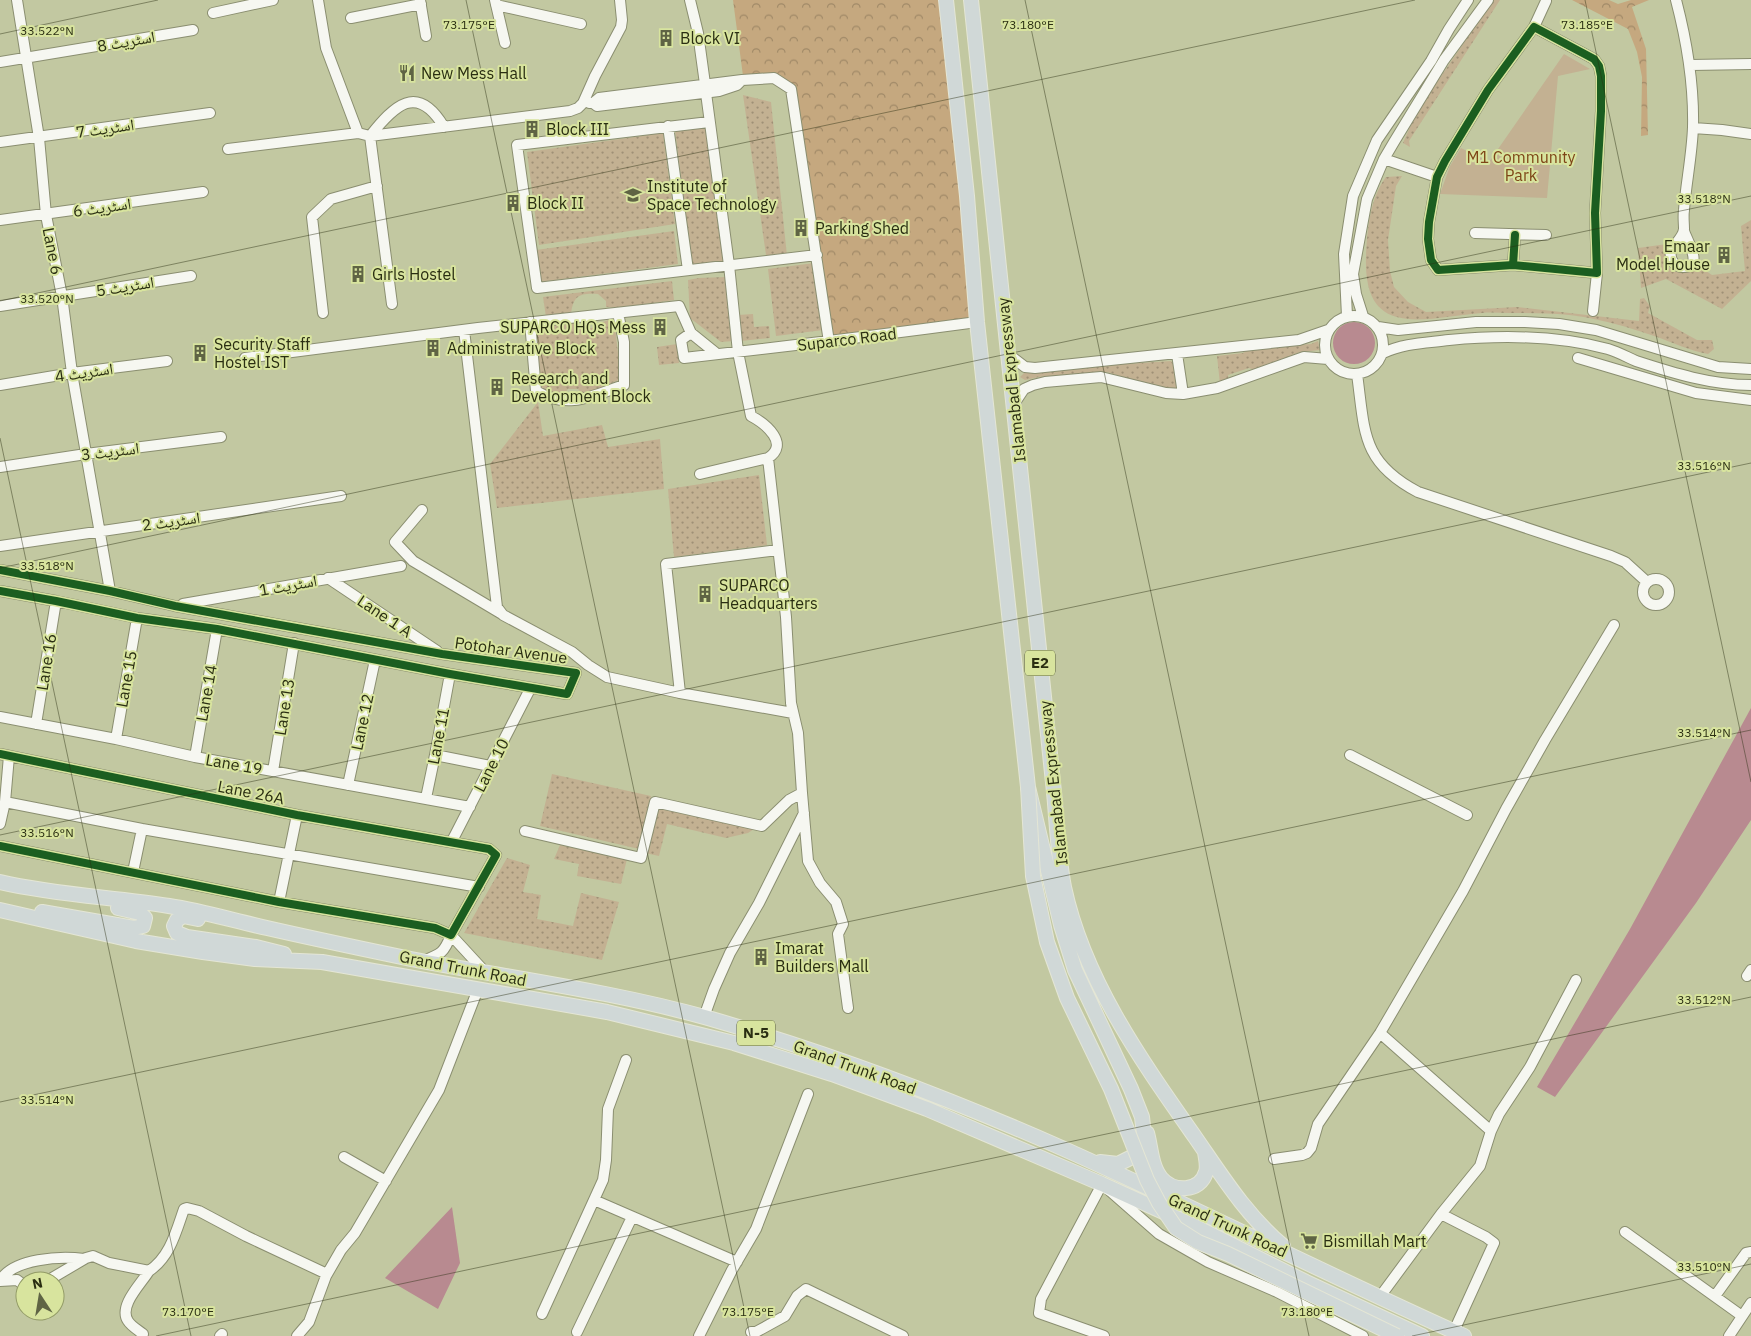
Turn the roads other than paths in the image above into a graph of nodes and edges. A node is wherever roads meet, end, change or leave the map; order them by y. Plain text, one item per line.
1 (17, 0) edge
2 (272, 0) edge
3 (318, 0) edge
4 (620, 0) edge
5 (690, 0) edge
6 (946, 0) edge
7 (971, 0) edge
8 (1468, 0) edge
9 (1488, 0) edge
10 (1676, 0) edge
11 (1546, 1) edge
12 (420, 2) edge
13 (496, 3) edge
14 (213, 12) dead end
15 (351, 18) dead end
16 (581, 24) dead end
17 (1534, 27) junction
18 (194, 30) dead end
19 (426, 36) dead end
20 (505, 43) dead end
21 (26, 58) junction
22 (1431, 61) junction
23 (0, 62) edge
24 (1751, 64) edge
25 (1691, 65) junction
26 (1441, 66) junction
27 (706, 88) junction
28 (588, 103) junction
29 (210, 113) dead end
30 (708, 122) junction
31 (668, 126) junction
32 (444, 127) junction
33 (1693, 128) junction
34 (358, 133) junction
35 (1751, 134) edge
36 (370, 136) junction
37 (39, 138) junction
38 (0, 142) edge
39 (228, 149) dead end
40 (1384, 159) junction
41 (1437, 177) junction
42 (377, 186) junction
43 (203, 192) dead end
44 (46, 215) junction
45 (0, 220) edge
46 (1684, 231) dead end
47 (1475, 233) dead end
48 (1546, 234) dead end
49 (1515, 235) junction
50 (817, 254) junction
51 (729, 265) junction
52 (1513, 265) junction
53 (688, 270) junction
54 (1597, 273) junction
55 (191, 276) dead end
56 (62, 296) junction
57 (392, 304) dead end
58 (0, 306) edge
59 (1593, 311) dead end
60 (618, 313) junction
61 (323, 314) dead end
62 (1347, 316) junction
63 (1363, 316) junction
64 (530, 322) junction
65 (977, 322) junction
66 (1378, 327) junction
67 (464, 330) junction
68 (1328, 330) junction
69 (691, 333) junction
70 (829, 342) junction
71 (738, 352) junction
72 (1383, 353) junction
73 (717, 354) junction
74 (1008, 354) junction
75 (1177, 354) junction
76 (245, 358) dead end
77 (1578, 358) dead end
78 (1328, 359) junction
79 (167, 361) dead end
80 (1751, 369) edge
81 (72, 373) junction
82 (1357, 374) junction
83 (1749, 385) edge
84 (0, 386) edge
85 (1183, 394) junction
86 (1749, 400) edge
87 (1014, 404) junction
88 (221, 437) dead end
89 (86, 454) junction
90 (768, 458) junction
91 (0, 467) edge
92 (700, 474) dead end
93 (341, 496) dead end
94 (422, 510) dead end
95 (99, 532) junction
96 (0, 546) edge
97 (778, 550) junction
98 (401, 566) dead end
99 (0, 570) edge
100 (328, 578) junction
101 (1647, 582) dead end
102 (0, 591) edge
103 (110, 591) junction
104 (56, 601) junction
105 (175, 606) junction
106 (503, 615) junction
107 (137, 618) junction
108 (1614, 625) dead end
109 (218, 629) junction
110 (294, 643) junction
111 (442, 654) junction
112 (375, 660) junction
113 (450, 674) junction
114 (530, 689) junction
115 (680, 693) junction
116 (793, 713) junction
117 (0, 717) edge
118 (36, 724) junction
119 (116, 739) junction
120 (1350, 754) dead end
121 (5, 755) edge
122 (436, 755) junction
123 (195, 757) junction
124 (490, 766) junction
125 (273, 771) junction
126 (348, 785) junction
127 (1028, 786) junction
128 (802, 793) junction
129 (426, 798) junction
130 (5, 802) junction
131 (470, 807) junction
132 (804, 813) junction
133 (297, 815) junction
134 (1467, 815) dead end
135 (0, 824) edge
136 (142, 829) junction
137 (526, 830) dead end
138 (452, 841) junction
139 (0, 846) edge
140 (290, 855) junction
141 (133, 872) junction
142 (0, 882) edge
143 (479, 887) junction
144 (30, 889) junction
145 (279, 902) junction
146 (0, 905) edge
147 (0, 910) edge
148 (451, 935) junction
149 (320, 940) junction
150 (423, 961) junction
151 (322, 962) junction
152 (486, 973) junction
153 (1576, 980) dead end
154 (478, 989) junction
155 (848, 1008) dead end
156 (704, 1017) junction
157 (1380, 1033) junction
158 (626, 1060) dead end
159 (808, 1094) dead end
160 (1142, 1117) junction
161 (1491, 1131) junction
162 (1205, 1152) junction
163 (344, 1157) dead end
164 (1082, 1158) junction
165 (1274, 1159) dead end
166 (386, 1181) junction
167 (1102, 1184) junction
168 (594, 1200) junction
169 (1441, 1214) junction
170 (632, 1217) junction
171 (1625, 1232) dead end
172 (1751, 1252) edge
173 (1296, 1257) junction
174 (84, 1259) junction
175 (737, 1262) junction
176 (64, 1271) edge
177 (149, 1271) junction
178 (327, 1274) junction
179 (15, 1280) edge
180 (0, 1281) edge
181 (1715, 1296) junction
182 (1379, 1298) junction
183 (1751, 1303) edge
184 (542, 1314) dead end
185 (1742, 1316) junction
186 (577, 1332) dead end
187 (750, 1332) dead end
188 (143, 1334) dead end
189 (1459, 1334) edge
190 (297, 1336) edge
191 (699, 1336) edge
192 (903, 1336) edge
193 (1104, 1336) edge
194 (1363, 1336) edge
195 (1397, 1336) edge
196 (1422, 1336) edge
197 (1729, 1336) edge

1 - 21 street, Lane 6
2 - 14 street
3 - 34 street
4 - 28 street
5 - 27 street
6 - 65 highway, Islamabad Expressway / E2
7 - 74 highway, Islamabad Expressway / E2
8 - 22 street
9 - 26 street
10 - 25 street
11 - 17 street
12 - 15 street
12 - 19 street
13 - 16 street
13 - 20 street
17 - 41 street
17 - 54 street
18 - 21 street, اسٹریٹ 8
21 - 23 street, اسٹریٹ 8
21 - 37 street, Lane 6
22 - 26 street
22 - 62 street
24 - 25 street
25 - 33 street
26 - 40 street
27 - 28 street
27 - 30 street
27 - 50 street
28 - 32 street
29 - 37 street, اسٹریٹ 7
30 - 31 street
30 - 51 street
31 - 53 street
31 - 53 street
32 - 36 street
32 - 36 street
33 - 35 street
33 - 46 street
34 - 36 street
34 - 39 street
36 - 42 street
37 - 38 street, اسٹریٹ 7
37 - 44 street, Lane 6
40 - 41 street
40 - 63 street
41 - 52 street
42 - 57 street
42 - 61 street
43 - 44 street, اسٹریٹ 6
44 - 45 street, اسٹریٹ 6
44 - 56 street, Lane 6
47 - 49 street
48 - 49 street
49 - 52 street
50 - 51 street
50 - 70 street
51 - 53 street
51 - 71 street
52 - 54 street
54 - 59 street
55 - 56 street, اسٹریٹ 5
56 - 58 street, اسٹریٹ 5
56 - 81 street, Lane 6
60 - 64 street
60 - 64 street
60 - 69 street
62 - 63 street
62 - 68 street
63 - 66 street
64 - 67 street
65 - 70 street, Suparco Road
65 - 127 highway, Islamabad Expressway / E2
66 - 72 street
66 - 80 street
67 - 76 street
67 - 106 street
68 - 75 street
68 - 78 street
69 - 73 street
69 - 73 street, Suparco Road
70 - 71 street, Suparco Road
71 - 73 street, Suparco Road
71 - 90 street
72 - 82 street
72 - 83 street
74 - 75 street
74 - 87 highway, Islamabad Expressway / E2
75 - 85 street
77 - 86 street
78 - 82 street
78 - 85 street
79 - 81 street, اسٹریٹ 4
81 - 84 street, اسٹریٹ 4
81 - 89 street, Lane 6
82 - 101 street
83 - 86 street
85 - 87 street
87 - 162 highway, Islamabad Expressway / E2
88 - 89 street, اسٹریٹ 3
89 - 91 street, اسٹریٹ 3
89 - 95 street, Lane 6
90 - 92 street
90 - 97 street
93 - 95 street, اسٹریٹ 2
94 - 106 street
95 - 96 street, اسٹریٹ 2
95 - 103 street, Lane 6
97 - 115 street
97 - 116 street
98 - 100 street, اسٹریٹ 1
99 - 103 street, Potohar Avenue
100 - 105 street, اسٹریٹ 1
100 - 111 street, Lane 1 A
102 - 104 street, Potohar Avenue
103 - 105 street, Potohar Avenue
104 - 107 street, Potohar Avenue
104 - 118 street, Lane 16
105 - 111 street, Potohar Avenue
106 - 115 street
107 - 109 street, Potohar Avenue
107 - 119 street, Lane 15
108 - 157 street
109 - 110 street, Potohar Avenue
109 - 123 street, Lane 14
110 - 112 street, Potohar Avenue
110 - 125 street, Lane 13
111 - 114 street, Potohar Avenue
112 - 113 street, Potohar Avenue
112 - 126 street, Lane 12
113 - 114 street, Potohar Avenue
113 - 122 street, Lane 11
114 - 124 street, Lane 10
115 - 116 street
116 - 128 street
117 - 118 street, Lane 19
118 - 119 street, Lane 19
119 - 123 street, Lane 19
120 - 134 street
121 - 130 street
121 - 133 street, Lane 26A
122 - 124 street
122 - 129 street, Lane 11
123 - 125 street, Lane 19
124 - 131 street, Lane 10
125 - 126 street, Lane 19
126 - 129 street, Lane 19
127 - 160 highway
127 - 195 highway, bridge
128 - 132 street
128 - 137 street
129 - 131 street, Lane 19
130 - 135 street
130 - 136 street
131 - 138 street, Lane 10
132 - 155 street
132 - 156 street
133 - 138 street, Lane 26A
133 - 140 street
136 - 140 street
136 - 141 street
138 - 143 street, Lane 26A
139 - 141 street
140 - 143 street
140 - 145 street
141 - 145 street
142 - 144 highway, Grand Trunk Road / N-5
143 - 148 street
144 - 146 highway
144 - 149 highway, Grand Trunk Road / N-5
145 - 148 street
147 - 151 highway, Grand Trunk Road / N-5
148 - 150 street
148 - 152 street
149 - 150 highway, Grand Trunk Road / N-5
149 - 151 highway
150 - 152 highway, Grand Trunk Road / N-5
151 - 154 highway, Grand Trunk Road / N-5
152 - 156 highway, Grand Trunk Road / N-5
153 - 161 street
154 - 166 street
154 - 167 highway, Grand Trunk Road / N-5
156 - 164 highway, Grand Trunk Road / N-5
157 - 161 street
157 - 165 street
158 - 168 street
159 - 175 street
160 - 162 highway
160 - 164 highway
161 - 169 street
162 - 173 highway, Islamabad Expressway / E2
163 - 166 street
164 - 173 highway, Grand Trunk Road / N-5
166 - 178 street
167 - 193 street
167 - 194 street
167 - 196 highway, Grand Trunk Road / N-5
168 - 170 street
168 - 184 street
169 - 182 street
169 - 189 street
170 - 175 street
170 - 186 street
171 - 181 street
172 - 181 street
173 - 182 highway, Grand Trunk Road / N-5
174 - 176 street
174 - 177 street
174 - 180 street
175 - 191 street
177 - 178 street
177 - 188 street
178 - 190 street
179 - 180 street
181 - 185 street
182 - 189 highway, Grand Trunk Road / N-5
183 - 185 street
185 - 197 street
187 - 192 street

